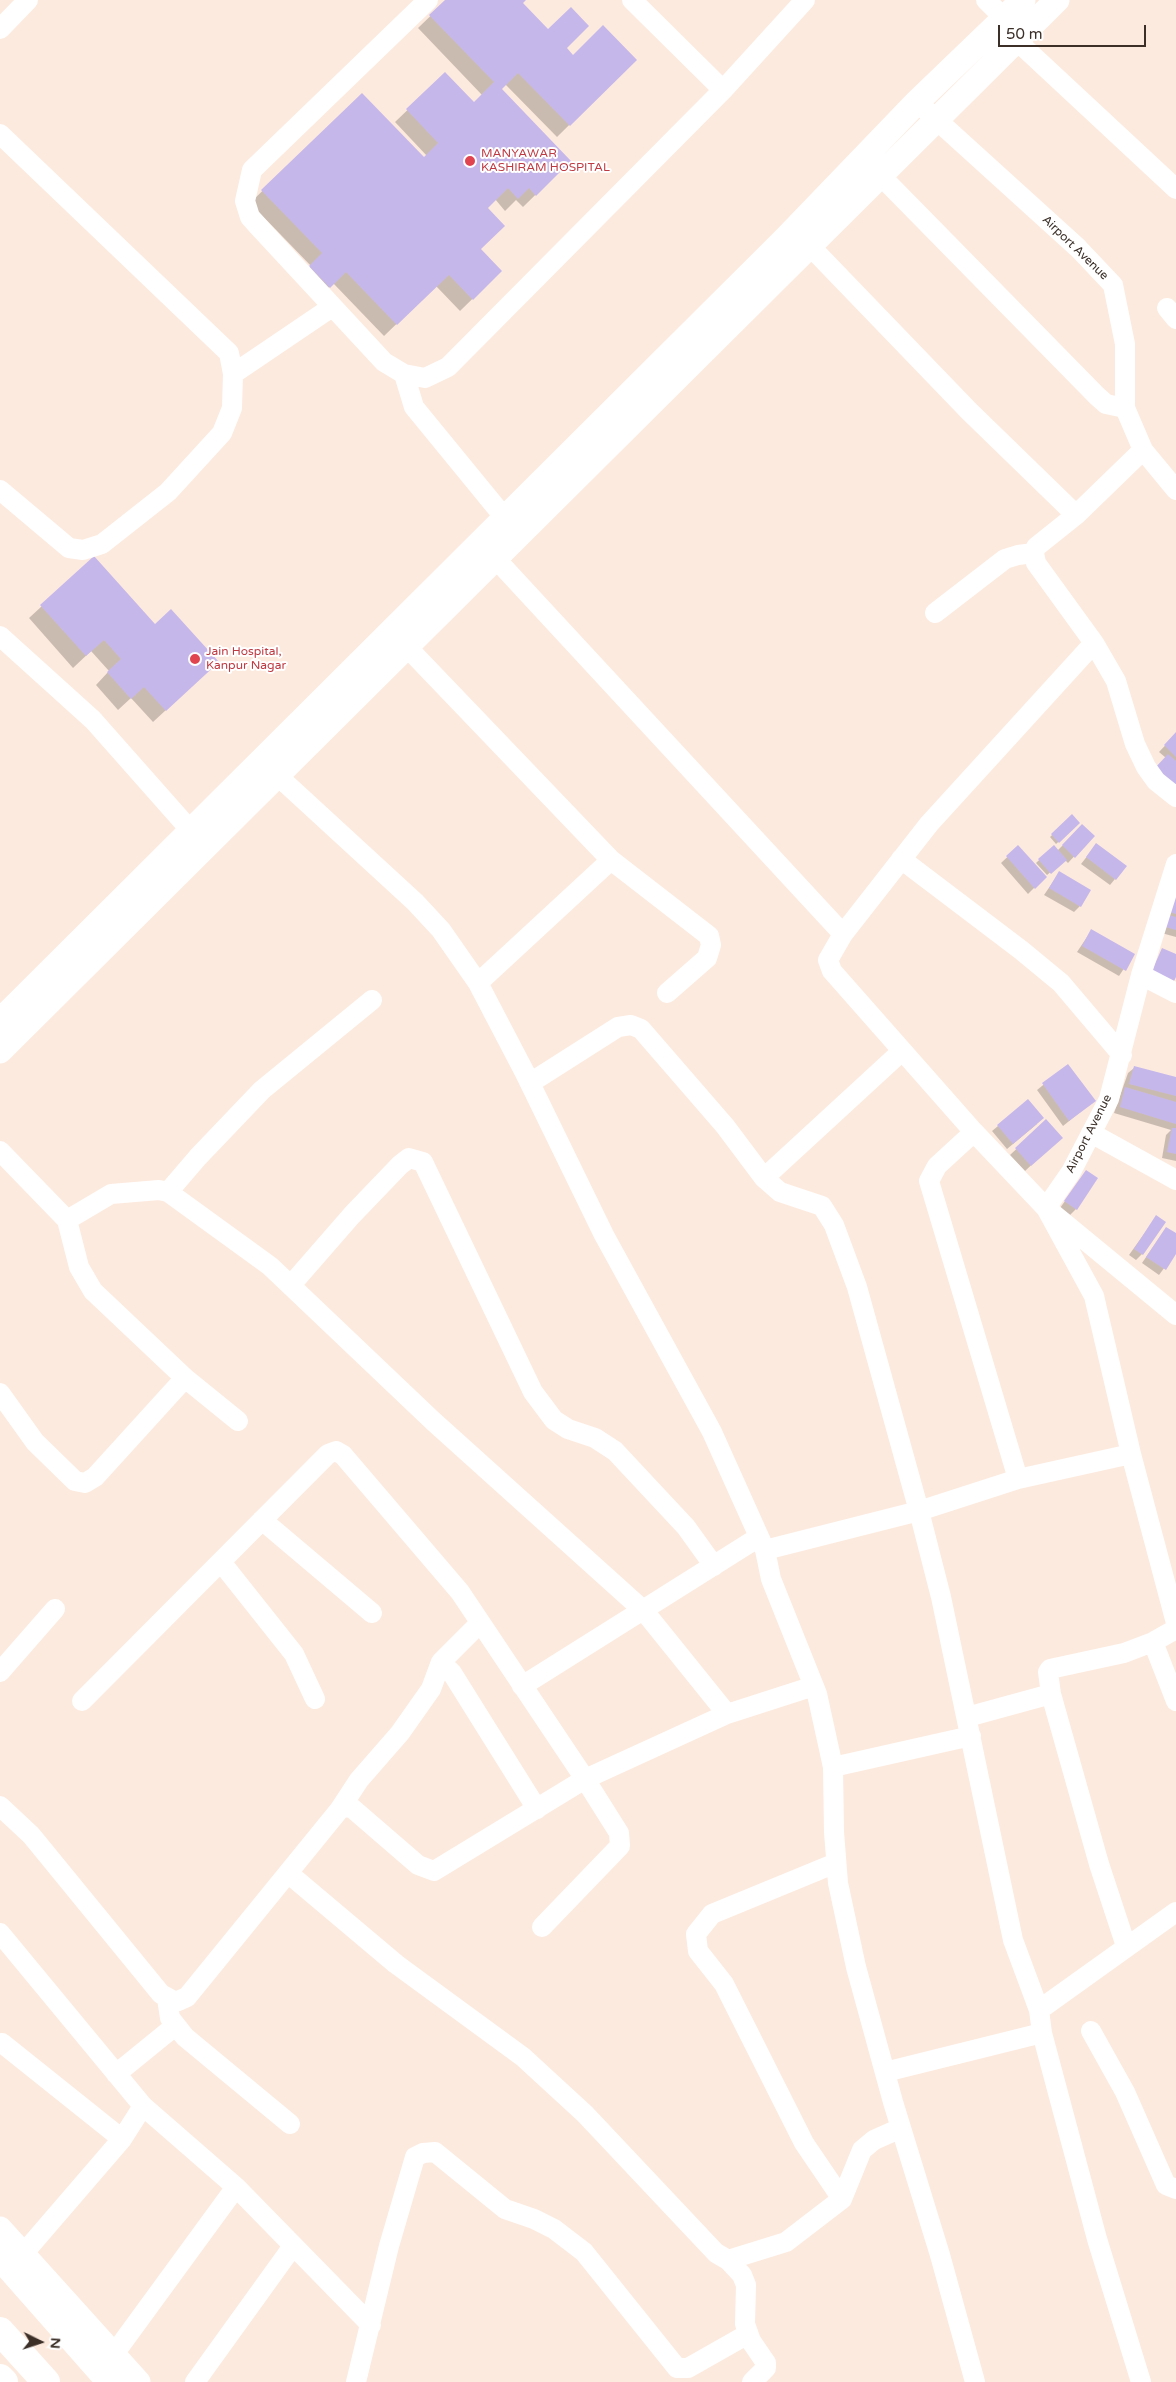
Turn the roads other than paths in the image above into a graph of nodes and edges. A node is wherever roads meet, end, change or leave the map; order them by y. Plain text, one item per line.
1 (28, 0) edge
2 (428, 0) edge
3 (632, 0) edge
4 (805, 0) edge
5 (986, 0) edge
6 (1023, 0) edge
7 (1057, 0) edge
8 (4, 16) edge
9 (1004, 18) junction
10 (1016, 40) junction
11 (722, 90) junction
12 (917, 102) junction
13 (936, 120) junction
14 (0, 134) edge
15 (880, 175) junction
16 (1176, 189) edge
17 (809, 245) junction
18 (332, 307) junction
19 (233, 374) junction
20 (404, 374) junction
21 (1125, 408) junction
22 (1143, 450) junction
23 (0, 490) edge
24 (1176, 490) edge
25 (1076, 515) junction
26 (504, 517) junction
27 (1034, 553) junction
28 (495, 558) junction
29 (935, 612) dead end
30 (1, 639) edge
31 (1094, 643) junction
32 (406, 646) junction
33 (269, 768) junction
34 (1176, 797) edge
35 (198, 838) junction
36 (901, 859) junction
37 (611, 860) junction
38 (1176, 864) edge
39 (842, 934) junction
40 (1142, 976) junction
41 (478, 983) junction
42 (667, 992) dead end
43 (1176, 994) edge
44 (372, 1000) dead end
45 (0, 1021) edge
46 (902, 1050) junction
47 (0, 1051) edge
48 (1122, 1055) junction
49 (530, 1083) junction
50 (974, 1132) junction
51 (1091, 1133) junction
52 (0, 1151) edge
53 (764, 1178) junction
54 (1176, 1180) edge
55 (168, 1192) junction
56 (1046, 1208) junction
57 (67, 1220) junction
58 (291, 1285) junction
59 (1176, 1315) edge
60 (186, 1378) junction
61 (0, 1393) edge
62 (238, 1421) dead end
63 (1131, 1454) junction
64 (1018, 1479) junction
65 (919, 1511) junction
66 (262, 1520) junction
67 (762, 1544) junction
68 (221, 1562) junction
69 (714, 1566) junction
70 (55, 1609) dead end
71 (644, 1611) junction
72 (372, 1613) dead end
73 (480, 1623) junction
74 (1176, 1623) edge
75 (1176, 1629) edge
76 (1153, 1642) junction
77 (441, 1662) junction
78 (0, 1672) edge
79 (522, 1686) junction
80 (814, 1686) junction
81 (1051, 1694) junction
82 (315, 1700) dead end
83 (82, 1701) dead end
84 (1176, 1701) edge
85 (727, 1714) junction
86 (969, 1726) junction
87 (833, 1767) junction
88 (586, 1779) junction
89 (0, 1806) edge
90 (340, 1809) junction
91 (537, 1809) junction
92 (836, 1863) junction
93 (288, 1873) junction
94 (1176, 1912) edge
95 (542, 1927) dead end
96 (0, 1934) edge
97 (1126, 1946) junction
98 (167, 1998) junction
99 (1039, 2010) junction
100 (174, 2026) junction
101 (1091, 2031) dead end
102 (1042, 2033) junction
103 (2, 2043) dead end
104 (885, 2072) junction
105 (116, 2074) junction
106 (143, 2106) junction
107 (290, 2124) dead end
108 (901, 2128) junction
109 (122, 2139) junction
110 (236, 2187) junction
111 (1176, 2189) edge
112 (842, 2198) junction
113 (0, 2229) edge
114 (293, 2246) junction
115 (11, 2255) edge
116 (728, 2260) junction
117 (0, 2285) edge
118 (371, 2325) junction
119 (0, 2331) edge
120 (748, 2334) junction
121 (114, 2354) junction
122 (0, 2378) edge
123 (4, 2382) edge
124 (46, 2382) edge
125 (86, 2382) edge
126 (111, 2382) edge
127 (138, 2382) edge
128 (196, 2382) edge
129 (356, 2382) edge
130 (752, 2382) edge
131 (974, 2382) edge
132 (1142, 2382) edge

1 - 8 street
2 - 18 street
3 - 11 street
4 - 11 street
5 - 9 street
6 - 9 main road
7 - 10 main road
9 - 10 street
9 - 12 main road
10 - 13 main road
10 - 16 street
11 - 20 street
12 - 13 street, Airport Avenue
12 - 26 main road
13 - 15 main road
13 - 21 street, Airport Avenue
14 - 19 street
15 - 17 main road
15 - 21 street
17 - 25 street
17 - 28 main road
18 - 19 street
18 - 20 street
19 - 23 street
20 - 26 street
21 - 22 street, Airport Avenue
22 - 24 street, Airport Avenue
22 - 25 street
25 - 27 street
26 - 33 main road
27 - 29 street
27 - 31 street
28 - 32 main road
28 - 39 street
30 - 35 street
31 - 34 street
31 - 36 street
32 - 33 main road
32 - 37 street
33 - 35 main road
33 - 41 street
35 - 45 main road
35 - 47 main road
36 - 39 street
36 - 48 street
37 - 41 street
37 - 42 street
38 - 40 street, Airport Avenue
39 - 46 street
40 - 43 street
40 - 48 street, Airport Avenue
41 - 49 street
44 - 55 street
46 - 50 street
46 - 53 street
48 - 51 street, Airport Avenue
49 - 53 street
49 - 67 street
50 - 56 street
50 - 64 street
51 - 54 street
51 - 56 street, Airport Avenue
52 - 57 street
53 - 65 street
55 - 57 street
55 - 58 street
56 - 59 street
56 - 63 street
57 - 60 street
58 - 69 street
58 - 71 street
60 - 61 street
60 - 62 street
63 - 64 street
63 - 74 street
64 - 65 street
65 - 67 street
65 - 86 street
66 - 68 street
66 - 72 street
66 - 73 street
67 - 69 street
67 - 80 street
68 - 82 street
68 - 83 street
69 - 71 street
70 - 78 street
71 - 79 street
71 - 85 street
73 - 77 street
73 - 79 street
75 - 76 street
76 - 81 street
76 - 84 street
77 - 90 street
77 - 91 street
79 - 88 street
80 - 85 street
80 - 87 street
81 - 86 street
81 - 97 street
85 - 88 street
86 - 87 street
86 - 99 street
87 - 92 street
88 - 91 street
88 - 95 street
89 - 98 street
90 - 91 street
90 - 93 street
92 - 104 street
92 - 112 street
93 - 98 street
93 - 116 street
94 - 97 street
96 - 105 street
97 - 99 street
98 - 100 street
99 - 102 street
100 - 105 street
100 - 107 street
101 - 111 street
102 - 104 street
102 - 132 street
103 - 109 street
104 - 108 street
105 - 106 street
106 - 109 street
106 - 110 street
108 - 112 street
108 - 131 street
109 - 115 street
110 - 114 street
110 - 121 street
112 - 116 street
113 - 115 main road
114 - 118 street
114 - 128 street
115 - 121 main road
115 - 126 highway
116 - 120 street
117 - 125 highway
118 - 120 street
118 - 129 street
119 - 124 highway
120 - 130 street
121 - 127 main road
122 - 123 highway

